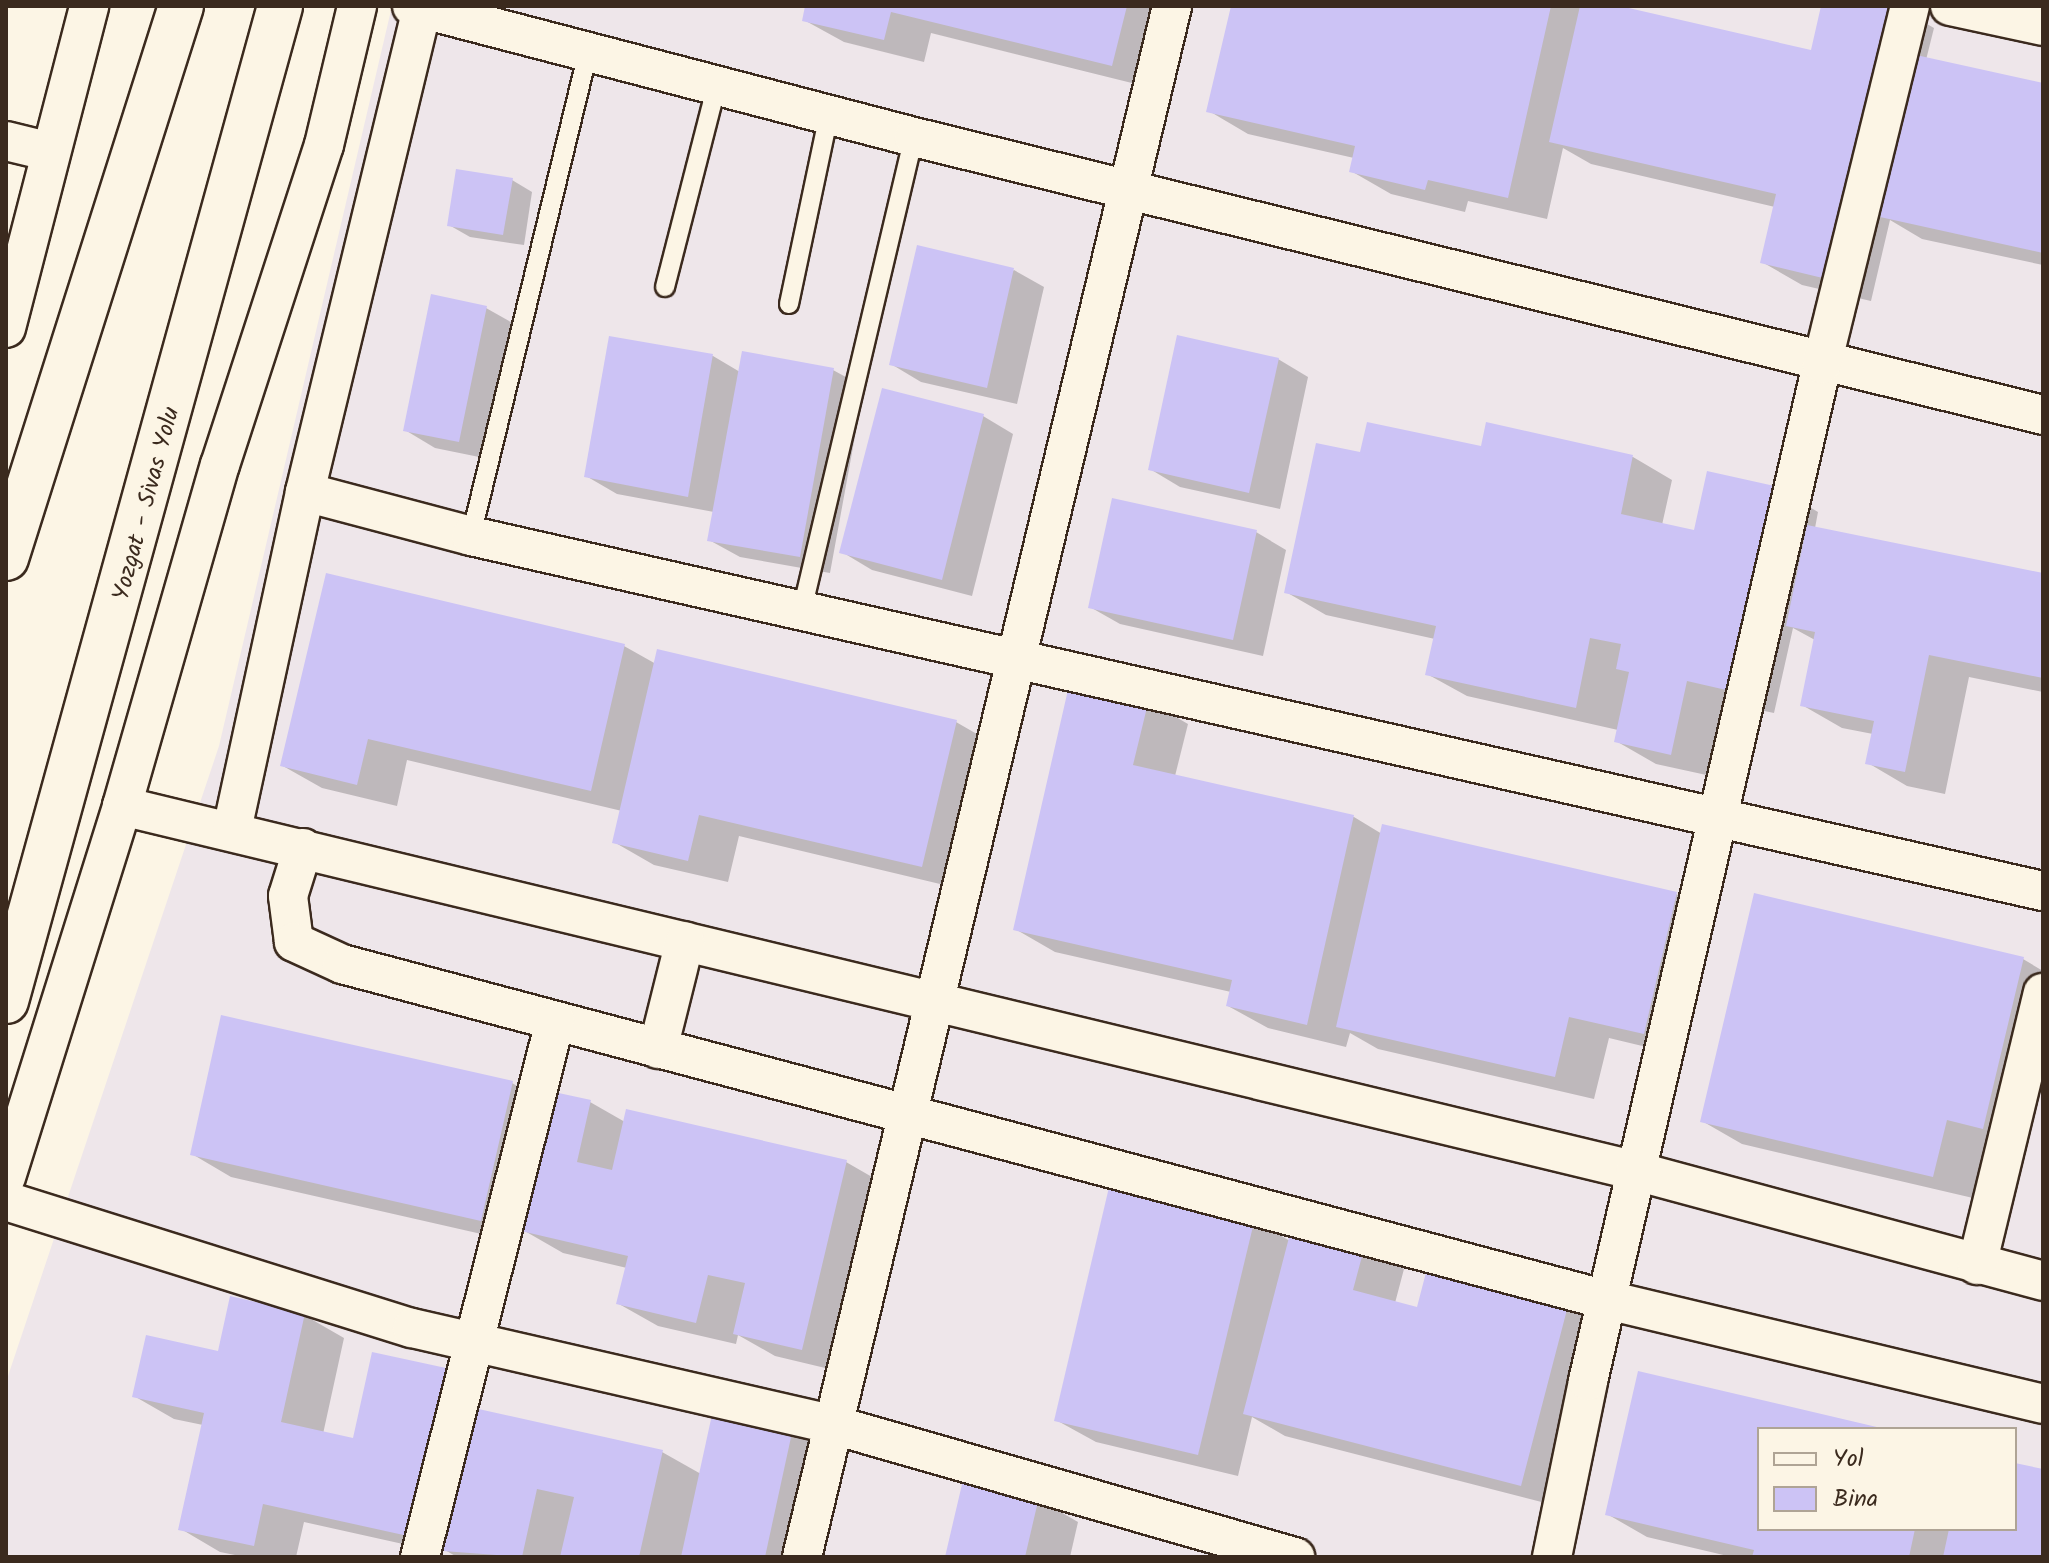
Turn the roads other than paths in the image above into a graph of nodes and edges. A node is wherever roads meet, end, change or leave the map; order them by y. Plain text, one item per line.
1 (89, 6) edge
2 (181, 6) edge
3 (280, 6) edge
4 (357, 6) edge
5 (1172, 6) edge
6 (1910, 6) edge
7 (1950, 6) edge
8 (417, 7) edge
9 (2043, 26) edge
10 (588, 51) junction
11 (717, 85) junction
12 (829, 114) junction
13 (914, 137) junction
14 (6, 141) edge
15 (51, 152) junction
16 (1130, 189) junction
17 (665, 287) dead end
18 (789, 304) dead end
19 (6, 328) edge
20 (1822, 364) junction
21 (2043, 415) edge
22 (305, 492) junction
23 (471, 536) junction
24 (6, 558) edge
25 (802, 610) junction
26 (1017, 661) junction
27 (122, 806) junction
28 (1718, 816) junction
29 (232, 830) junction
30 (303, 848) junction
31 (2043, 891) edge
32 (685, 941) junction
33 (2043, 993) edge
34 (6, 1001) edge
35 (935, 1002) junction
36 (555, 1021) junction
37 (658, 1049) junction
38 (908, 1116) junction
39 (1636, 1171) junction
40 (6, 1177) edge
41 (6, 1201) edge
42 (1977, 1265) junction
43 (2043, 1281) edge
44 (1607, 1300) junction
45 (475, 1341) junction
46 (2043, 1404) edge
47 (834, 1425) junction
48 (420, 1557) edge
49 (802, 1557) edge
50 (1295, 1557) edge
51 (1552, 1557) edge

1 - 15 street
2 - 24 highway
3 - 34 highway, Yozgat - Sivas Yolu
4 - 27 street
5 - 16 street
6 - 20 street
7 - 9 street
8 - 10 street
8 - 22 street
10 - 11 street
10 - 23 lane
11 - 12 street
11 - 17 lane
12 - 13 street
12 - 18 lane
13 - 16 street
13 - 25 lane
14 - 15 street
15 - 19 street
16 - 20 street
16 - 26 street
20 - 21 street
20 - 28 street
22 - 23 street
22 - 29 street
23 - 25 street
25 - 26 street
26 - 28 street
26 - 35 street
27 - 29 street
27 - 40 street
28 - 31 street
28 - 39 street
29 - 30 street
30 - 32 street
30 - 36 street
32 - 35 street
32 - 37 street
33 - 42 street
35 - 38 street
35 - 39 street
36 - 37 street
36 - 45 street
37 - 38 street
38 - 44 street
38 - 47 street
39 - 42 street
39 - 44 street
41 - 45 street
42 - 43 street
44 - 46 street
44 - 51 street
45 - 47 street
45 - 48 street
47 - 49 street
47 - 50 street

